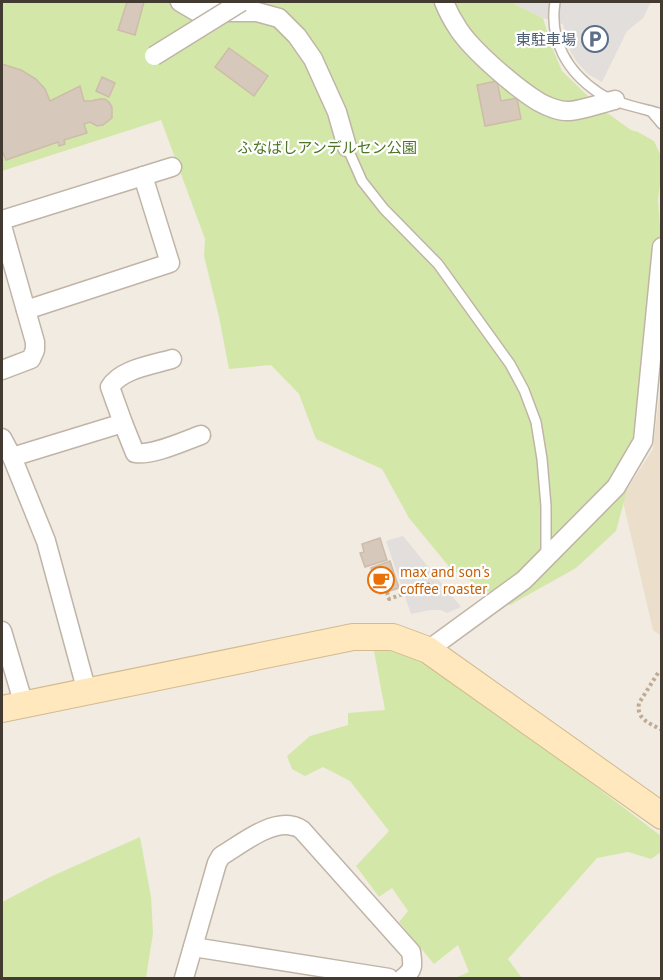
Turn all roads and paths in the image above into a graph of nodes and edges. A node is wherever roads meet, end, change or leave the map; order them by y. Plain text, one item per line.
1 (180, 2) edge
2 (241, 2) edge
3 (444, 2) edge
4 (555, 2) edge
5 (154, 56) dead end
6 (615, 100) junction
7 (651, 111) junction
8 (662, 114) edge
9 (662, 124) edge
10 (347, 147) joint
11 (172, 167) dead end
12 (143, 176) junction
13 (2, 220) edge
14 (2, 226) edge
15 (662, 248) edge
16 (26, 310) junction
17 (172, 359) dead end
18 (2, 370) edge
19 (123, 423) junction
20 (201, 435) dead end
21 (5, 447) edge
22 (546, 558) junction
23 (433, 583) dead end
24 (387, 592) dead end
25 (2, 631) edge
26 (428, 651) junction
27 (658, 673) dead end
28 (87, 692) junction
29 (13, 707) edge
30 (662, 730) edge
31 (662, 816) edge
32 (193, 947) junction
33 (184, 978) edge
34 (389, 978) edge
35 (403, 978) edge

1 - 10 street
2 - 5 street, bridge
3 - 6 street
4 - 6 lane
6 - 7 lane
7 - 8 lane
7 - 9 lane
10 - 22 lane
11 - 12 street
12 - 13 street
12 - 16 street
14 - 16 street
15 - 22 street
16 - 18 street
17 - 19 street
19 - 20 street
19 - 21 street
21 - 28 street
22 - 26 street
23 - 24 path
25 - 29 street
26 - 28 street
26 - 31 street
27 - 30 path
28 - 29 street
32 - 33 street
32 - 34 street
32 - 35 street

